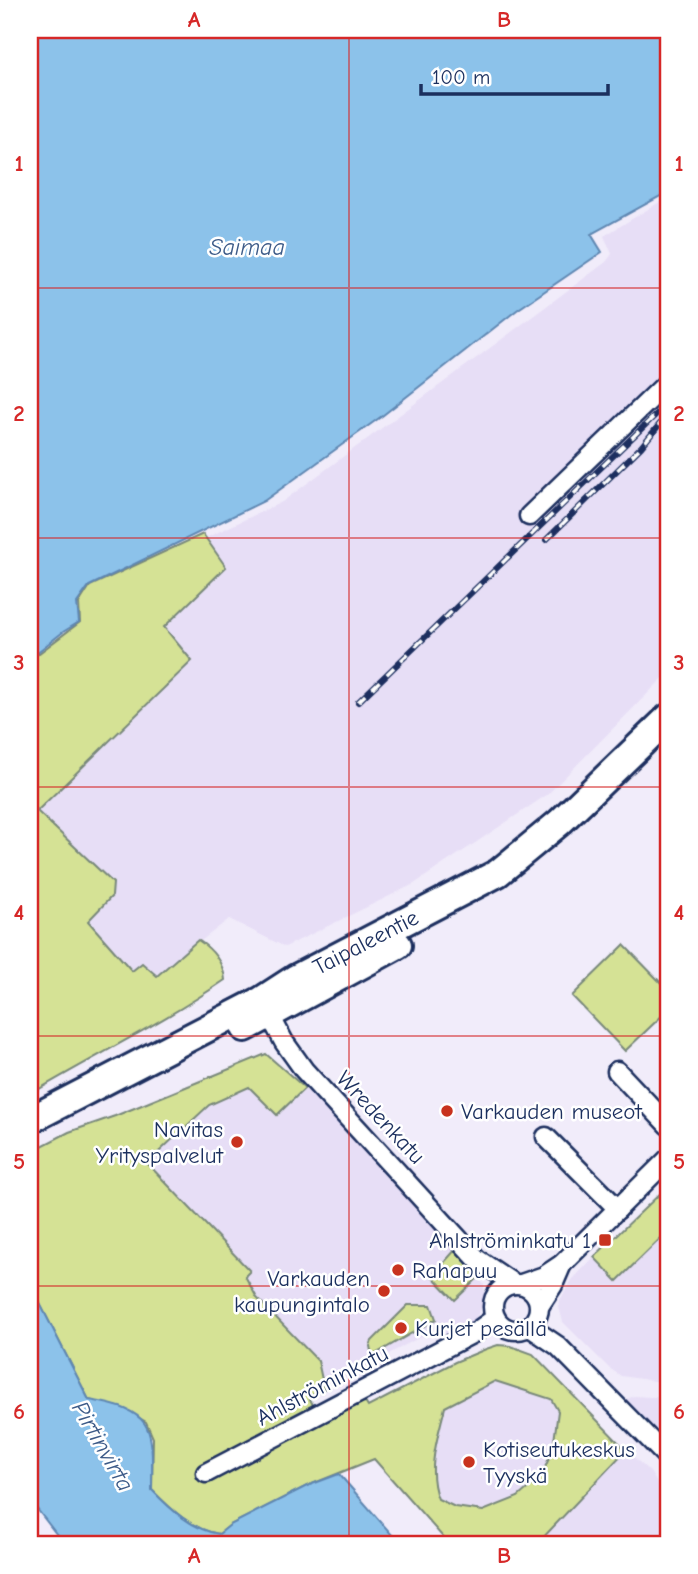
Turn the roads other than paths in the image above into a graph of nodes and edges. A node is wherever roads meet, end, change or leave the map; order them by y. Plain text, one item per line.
1 (668, 382) edge
2 (529, 516) dead end
3 (668, 718) edge
4 (668, 738) edge
5 (266, 1008) junction
6 (617, 1071) dead end
7 (60, 1113) junction
8 (30, 1120) edge
9 (668, 1125) edge
10 (30, 1135) edge
11 (546, 1138) dead end
12 (668, 1159) edge
13 (618, 1209) junction
14 (477, 1259) junction
15 (562, 1264) junction
16 (518, 1284) junction
17 (494, 1310) junction
18 (536, 1315) junction
19 (668, 1458) edge
20 (206, 1472) dead end

1 - 2 street
3 - 5 highway, Taipaleentie
4 - 5 highway, Taipaleentie
5 - 7 highway, Taipaleentie
5 - 14 street, Wredenkatu
6 - 9 street
7 - 8 highway, Taipaleentie
7 - 10 highway, Taipaleentie
11 - 13 street
12 - 13 street
13 - 15 street
14 - 16 street, Wredenkatu
14 - 17 street, Wredenkatu
15 - 16 street
15 - 18 street
16 - 17 street
16 - 18 street
17 - 18 street
17 - 20 street, Ahlströminkatu
18 - 19 street

